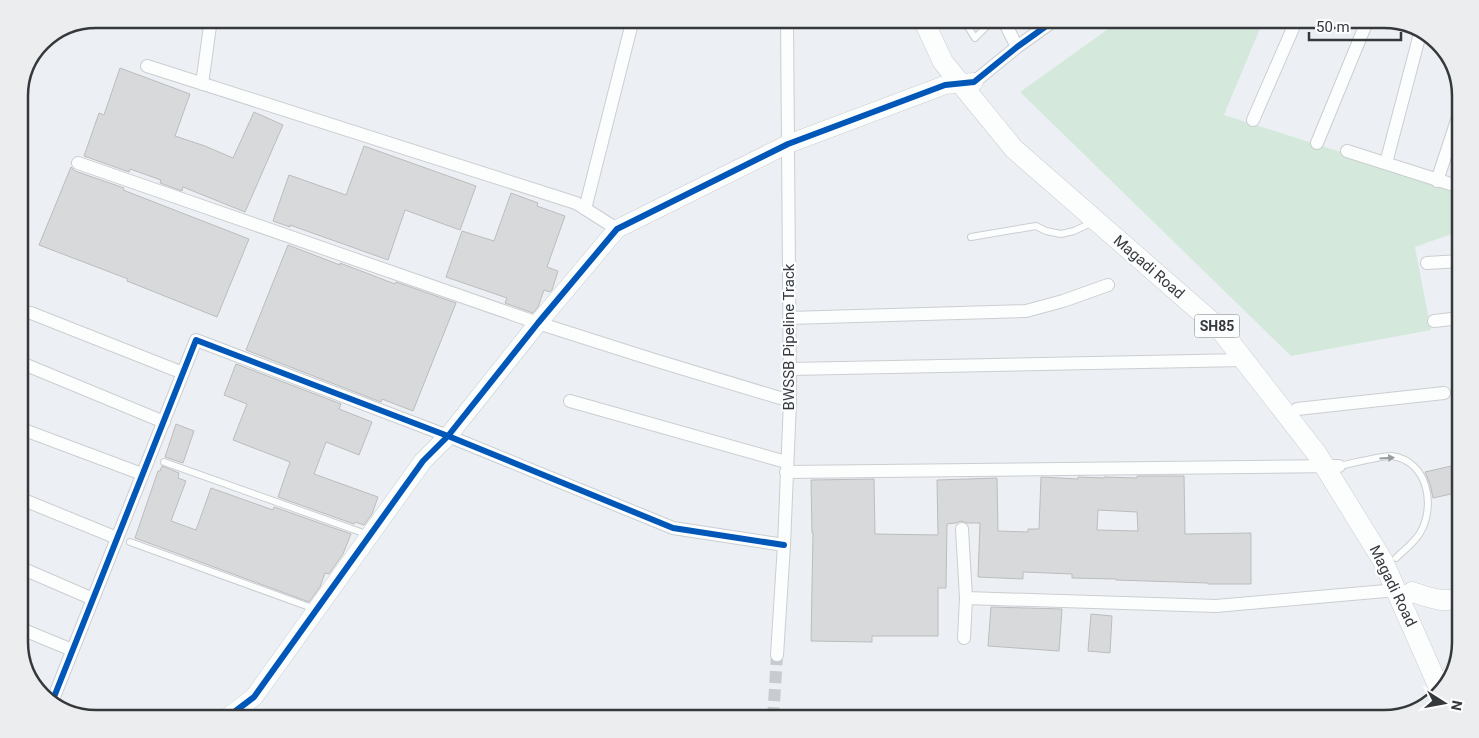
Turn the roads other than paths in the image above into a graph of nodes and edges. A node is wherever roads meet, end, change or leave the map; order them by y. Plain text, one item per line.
1 (210, 28) edge
2 (632, 28) edge
3 (787, 28) edge
4 (927, 28) edge
5 (941, 28) edge
6 (969, 28) edge
7 (985, 28) edge
8 (1007, 28) edge
9 (1043, 28) edge
10 (1293, 28) edge
11 (1364, 28) edge
12 (1419, 38) edge
13 (1016, 47) junction
14 (147, 66) dead end
15 (968, 82) junction
16 (202, 84) junction
17 (1253, 120) dead end
18 (1451, 139) edge
19 (788, 144) junction
20 (1317, 144) dead end
21 (1347, 151) dead end
22 (78, 163) dead end
23 (1386, 163) junction
24 (1438, 181) junction
25 (1451, 185) edge
26 (585, 209) junction
27 (1096, 220) junction
28 (616, 229) junction
29 (971, 237) dead end
30 (1451, 262) edge
31 (1427, 263) dead end
32 (1108, 286) dead end
33 (31, 313) dead end
34 (789, 318) junction
35 (1451, 319) edge
36 (1434, 321) dead end
37 (538, 323) junction
38 (1244, 360) junction
39 (28, 366) edge
40 (790, 369) junction
41 (183, 373) junction
42 (1444, 393) dead end
43 (570, 401) dead end
44 (790, 401) junction
45 (1297, 409) junction
46 (164, 422) junction
47 (28, 431) edge
48 (448, 436) junction
49 (164, 462) dead end
50 (786, 467) junction
51 (1332, 467) junction
52 (142, 474) junction
53 (28, 502) edge
54 (962, 528) dead end
55 (370, 536) junction
56 (117, 538) junction
57 (130, 542) dead end
58 (784, 545) junction
59 (1396, 558) junction
60 (28, 571) edge
61 (1404, 591) junction
62 (966, 598) junction
63 (93, 599) junction
64 (1452, 600) edge
65 (317, 610) junction
66 (28, 632) edge
67 (964, 638) dead end
68 (72, 650) junction
69 (776, 655) tunnel mouth
70 (1442, 676) edge
71 (54, 696) edge
72 (237, 710) edge

1 - 16 street
2 - 26 street
3 - 19 street, BWSSB Pipeline Track
4 - 15 main road, Magadi Road / SH85
5 - 15 main road, Magadi Road / SH85
6 - 7 lane
8 - 13 street
9 - 13 street
10 - 17 street
11 - 20 street
12 - 23 street
13 - 15 street
14 - 16 street
15 - 19 street
15 - 27 main road, Magadi Road / SH85
15 - 45 main road, Magadi Road / SH85
16 - 26 street
18 - 24 street
19 - 28 street
19 - 34 street, BWSSB Pipeline Track
21 - 23 street
22 - 37 street
23 - 24 street
24 - 25 street
26 - 28 street
27 - 29 lane
27 - 38 main road, Magadi Road / SH85
28 - 37 street
30 - 31 street
32 - 34 street
33 - 41 street
34 - 40 street, BWSSB Pipeline Track
35 - 36 street
37 - 44 street
37 - 48 street
38 - 40 street
38 - 51 main road, Magadi Road / SH85
39 - 46 street
40 - 44 street, BWSSB Pipeline Track
41 - 46 street
41 - 48 street
42 - 45 street
43 - 50 street
44 - 50 street, BWSSB Pipeline Track
45 - 51 main road, Magadi Road / SH85
46 - 52 street
47 - 52 street
48 - 55 street
48 - 58 street
49 - 55 lane
50 - 51 street
50 - 58 street, BWSSB Pipeline Track
51 - 59 main road, Magadi Road / SH85
51 -> 59 lane
51 - 61 main road, Magadi Road / SH85
52 - 56 street
53 - 56 street
54 - 62 street
55 - 65 street
56 - 63 street
57 - 65 lane
58 - 69 street, BWSSB Pipeline Track
59 - 61 main road, Magadi Road / SH85
60 - 63 street
61 - 62 street
61 - 64 main road
61 - 70 main road, Magadi Road / SH85
62 - 67 street
63 - 68 street
65 - 72 street
66 - 68 street
68 - 71 street

